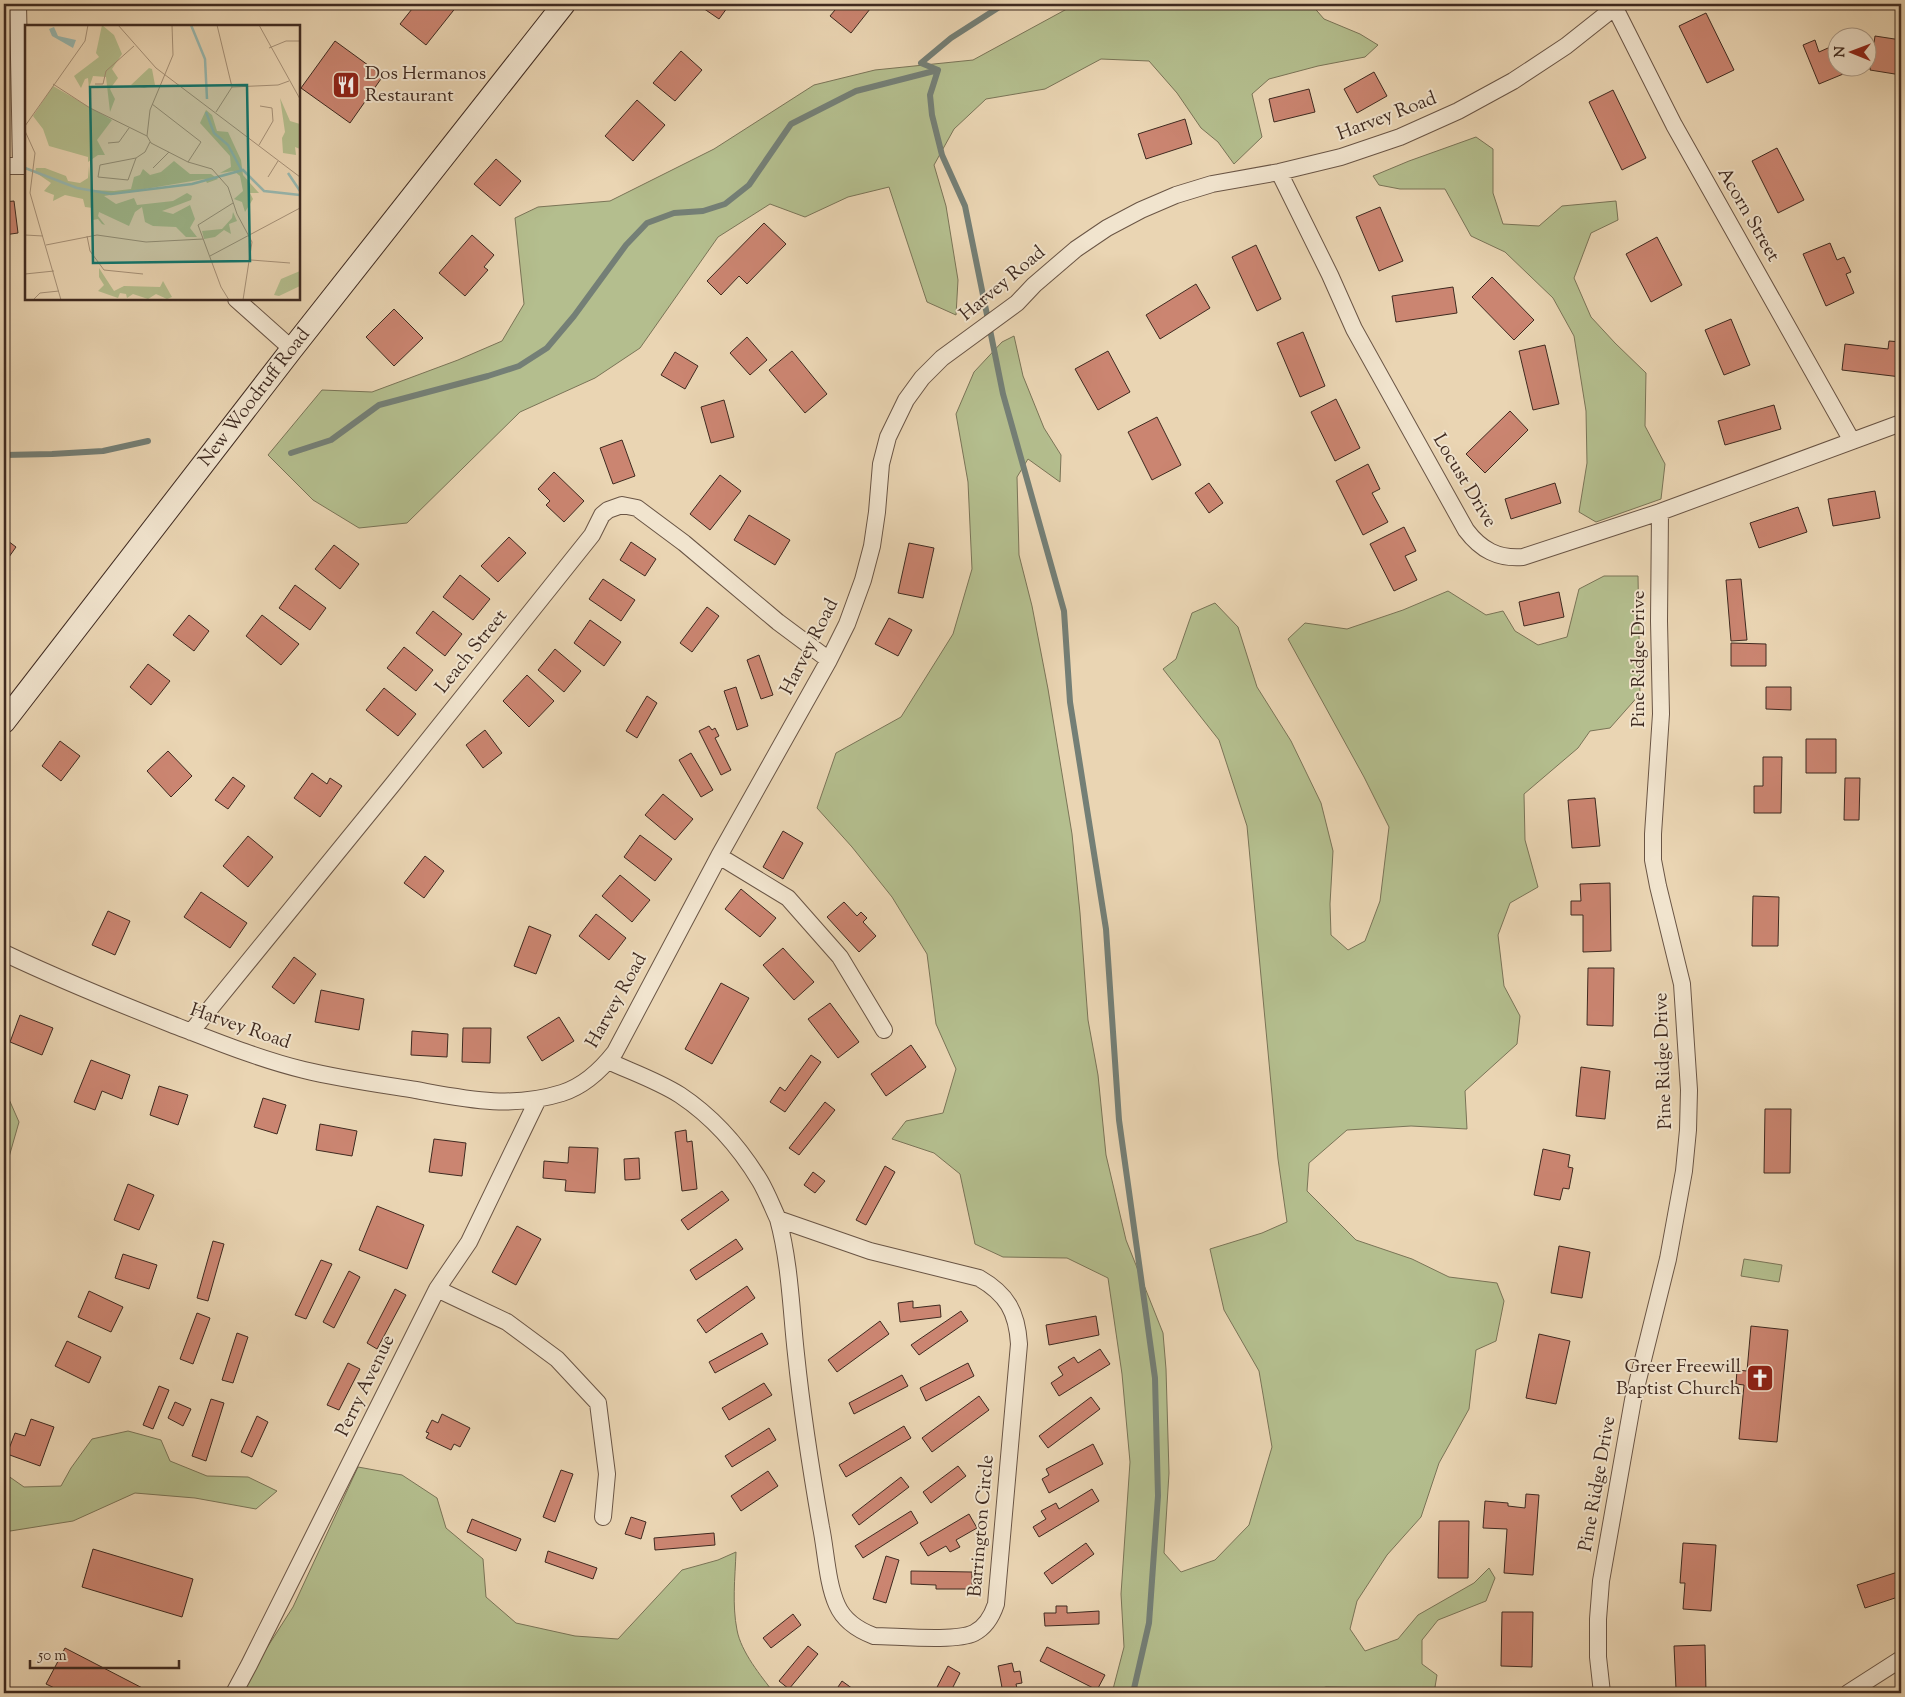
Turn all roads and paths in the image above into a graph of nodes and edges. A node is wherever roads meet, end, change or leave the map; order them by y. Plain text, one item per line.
1 (18, 4) edge
2 (564, 4) edge
3 (1616, 5) edge
4 (4, 166) edge
5 (24, 166) edge
6 (1279, 172) junction
7 (237, 300) edge
8 (292, 349) junction
9 (1901, 423) edge
10 (1852, 440) junction
11 (1660, 512) junction
12 (829, 660) junction
13 (4, 722) edge
14 (719, 856) junction
15 (4, 953) edge
16 (884, 1030) dead end
17 (191, 1032) junction
18 (608, 1061) junction
19 (538, 1099) junction
20 (778, 1219) junction
21 (437, 1289) junction
22 (602, 1517) dead end
23 (1901, 1659) edge
24 (234, 1693) edge
25 (1602, 1693) edge
26 (1848, 1693) edge

1 - 5 street
2 - 8 main road, New Woodruff Road
3 - 6 street, Harvey Road
3 - 10 street, Acorn Street
4 - 5 street
6 - 11 street, Locust Drive
6 - 12 street, Harvey Road
7 - 8 street
8 - 13 main road, New Woodruff Road
9 - 10 street, Locust Drive
10 - 11 street, Locust Drive
11 - 25 street, Pine Ridge Drive
12 - 14 street, Harvey Road
12 - 17 street, Leach Street
14 - 16 street
14 - 18 street, Harvey Road
15 - 17 street, Harvey Road
17 - 19 street, Harvey Road
18 - 19 street, Harvey Road
18 - 20 street, Barrington Circle
19 - 21 street, Perry Avenue
20 - 20 street, Barrington Circle
21 - 22 street
21 - 24 street, Perry Avenue
23 - 26 street

